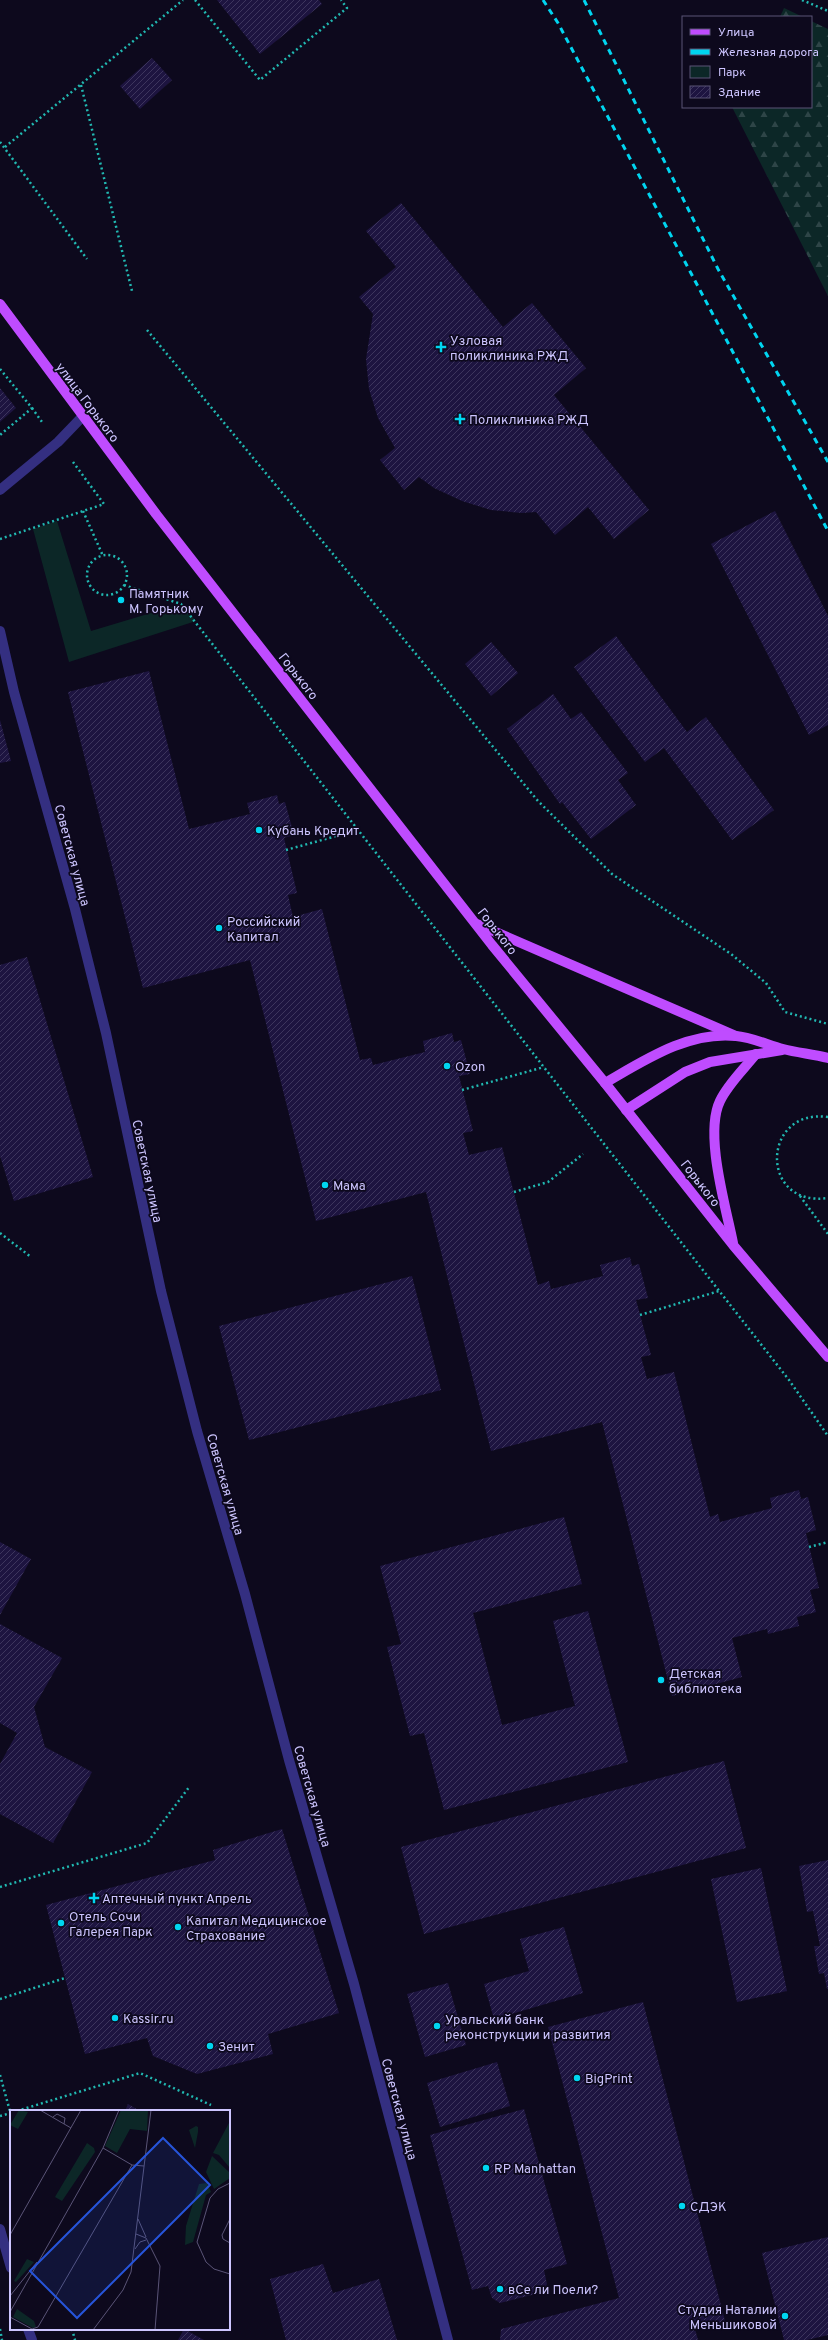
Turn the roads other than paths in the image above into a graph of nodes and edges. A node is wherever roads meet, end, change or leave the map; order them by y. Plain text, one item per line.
1 (0, 304) edge
2 (83, 416) junction
3 (0, 490) edge
4 (156, 514) joint
5 (0, 631) edge
6 (476, 924) junction
7 (736, 1036) junction
8 (785, 1050) junction
9 (756, 1054) junction
10 (828, 1058) edge
11 (605, 1083) junction
12 (626, 1110) junction
13 (733, 1245) junction
14 (828, 1356) edge
15 (0, 2230) edge
16 (10, 2265) edge
17 (28, 2330) edge
18 (32, 2340) edge
19 (448, 2340) edge

1 - 2 main road, улица Горького
2 - 3 street
2 - 4 main road, улица Горького
4 - 6 main road, Горького
5 - 19 street, Советская улица
6 - 7 main road
6 - 11 main road, Горького
7 - 8 main road
7 - 11 main road
8 - 9 main road
8 - 10 main road
9 - 12 main road
9 - 13 main road
11 - 12 main road, Горького
12 - 13 main road, Горького
13 - 14 main road, Горького
15 - 16 street
17 - 18 street

